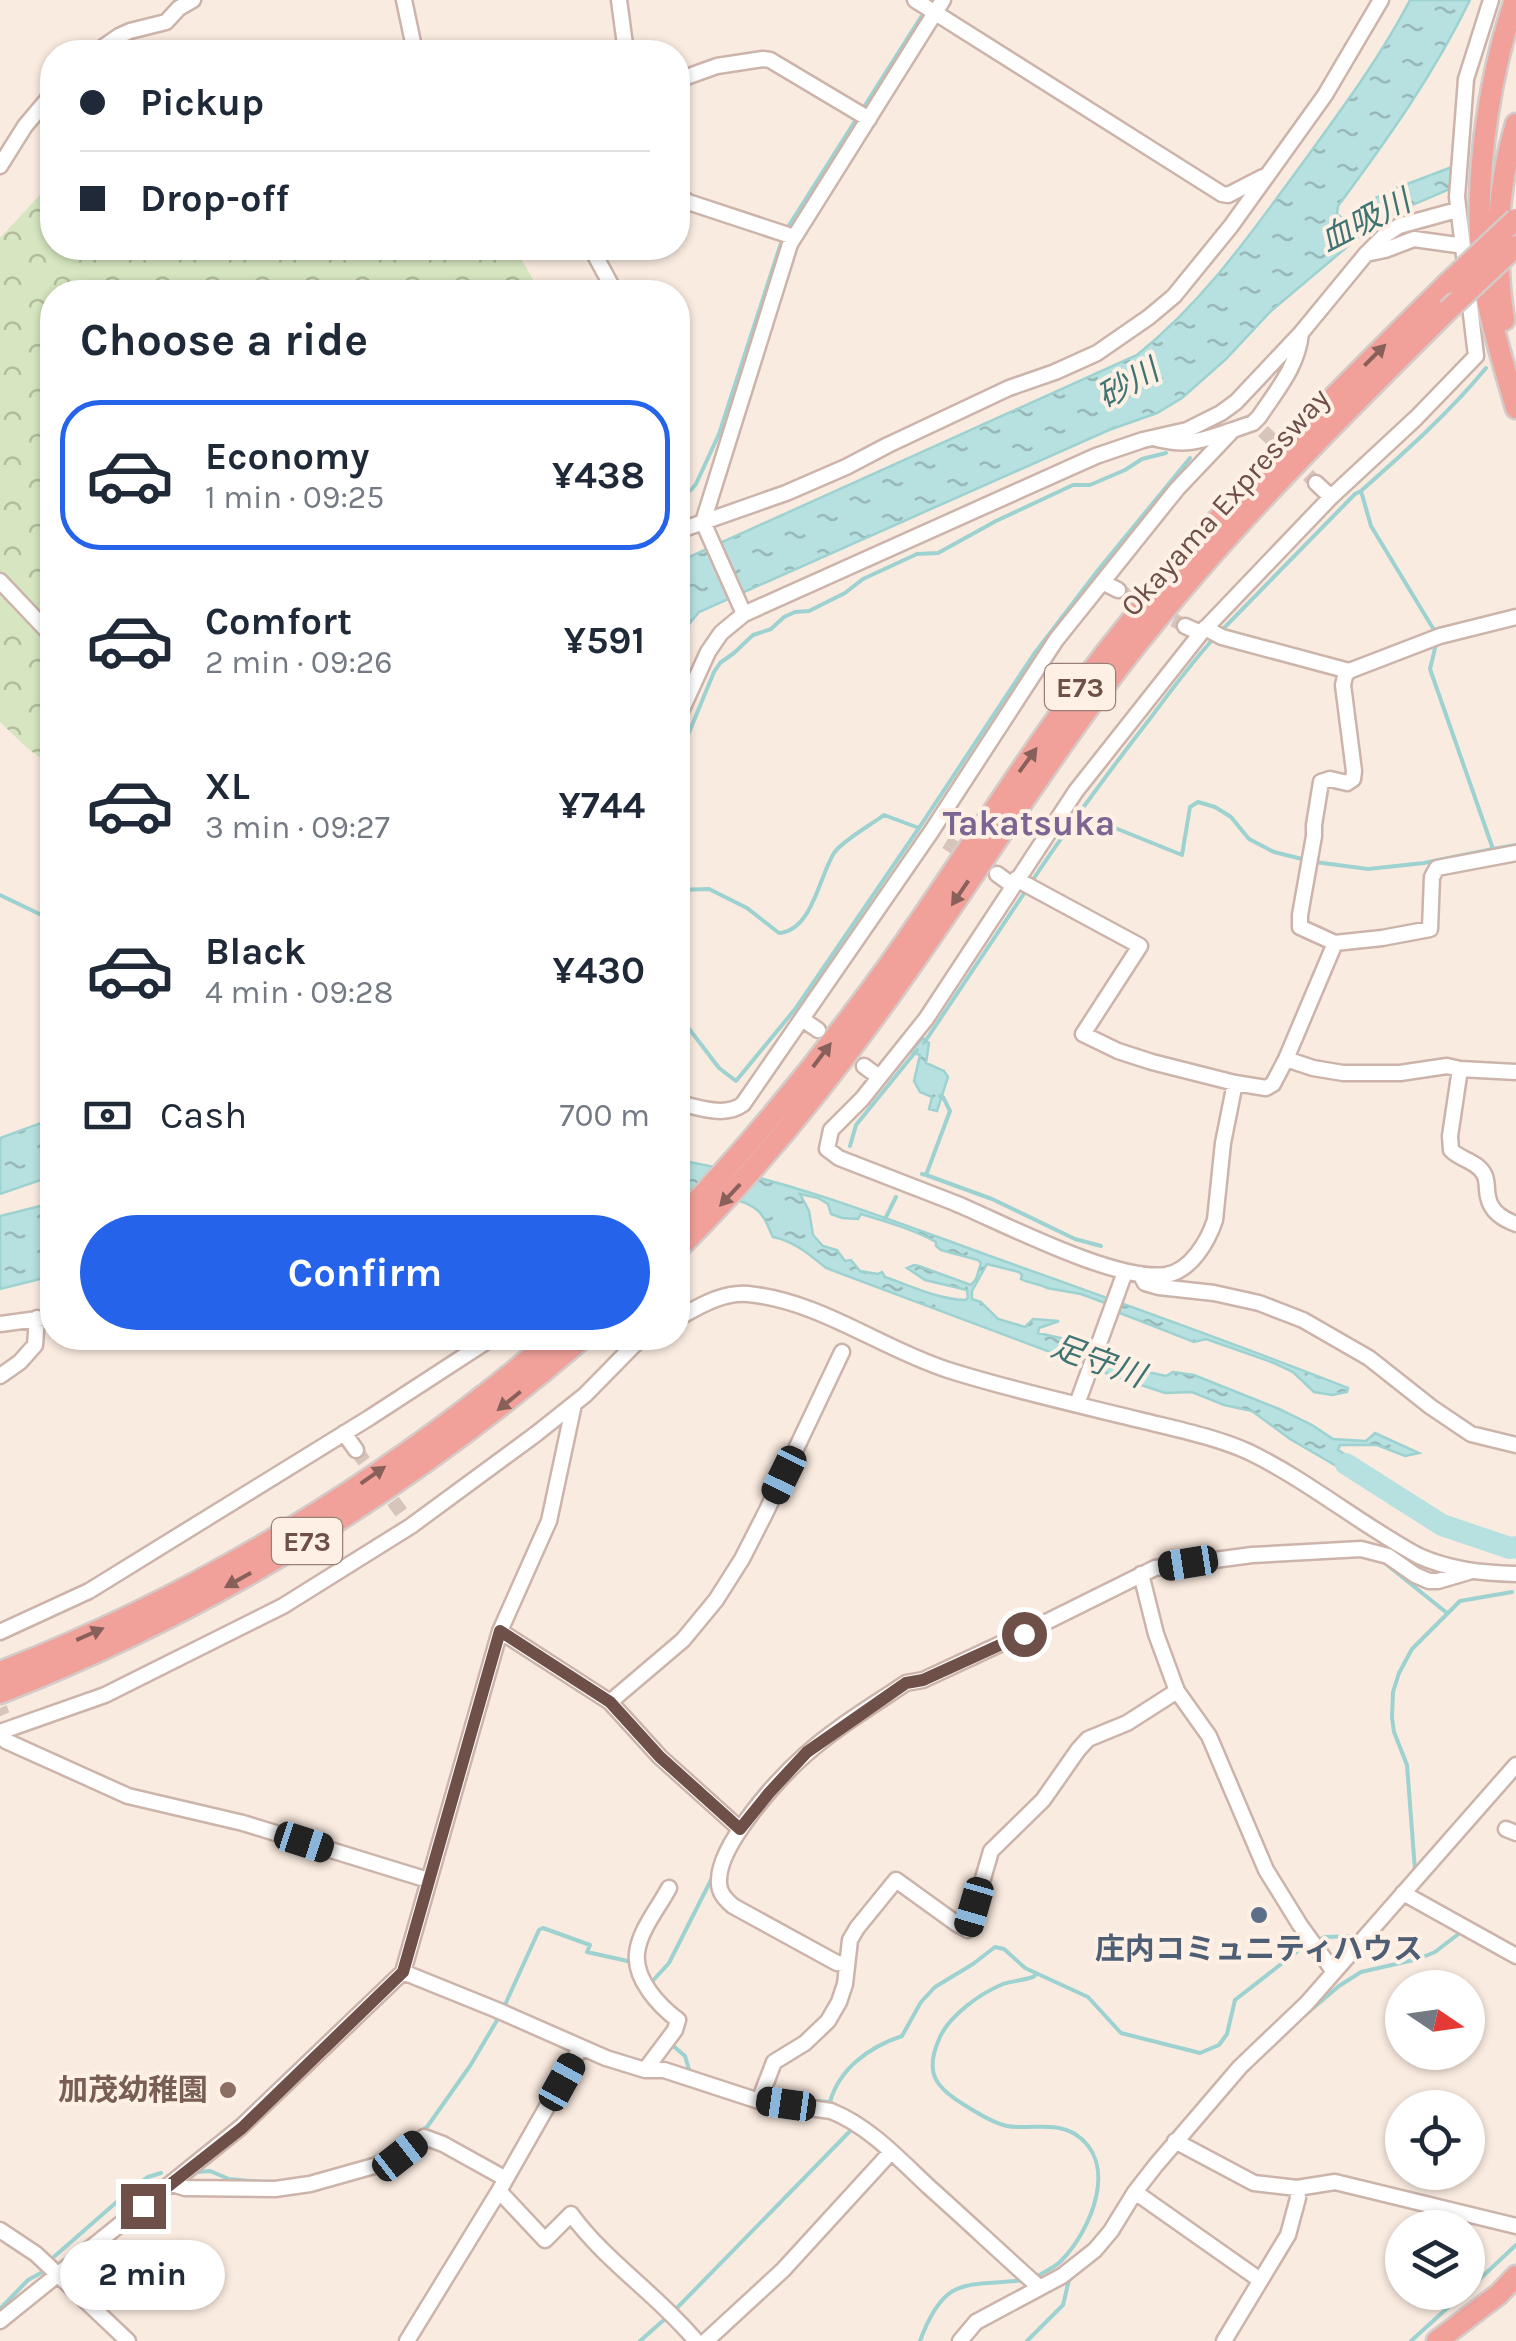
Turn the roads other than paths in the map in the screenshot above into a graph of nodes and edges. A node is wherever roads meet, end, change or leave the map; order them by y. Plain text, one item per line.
1 (193, 0) edge
2 (404, 0) edge
3 (619, 0) edge
4 (914, 0) edge
5 (1381, 0) edge
6 (1491, 0) edge
7 (1516, 0) edge
8 (939, 6) edge
9 (113, 40) edge
10 (412, 40) edge
11 (624, 40) edge
12 (690, 76) edge
13 (40, 108) edge
14 (863, 115) junction
15 (1513, 132) edge
16 (4, 148) edge
17 (0, 166) edge
18 (1268, 174) junction
19 (690, 203) edge
20 (1457, 204) junction
21 (1516, 219) edge
22 (794, 237) junction
23 (1457, 245) dead end
24 (1516, 246) edge
25 (1366, 254) junction
26 (1300, 333) junction
27 (1516, 390) edge
28 (1516, 408) edge
29 (1233, 430) junction
30 (1152, 438) junction
31 (1316, 483) tunnel mouth
32 (1332, 498) junction
33 (705, 526) junction
34 (690, 528) edge
35 (0, 581) edge
36 (742, 610) junction
37 (1516, 617) edge
38 (40, 623) edge
39 (1185, 626) tunnel mouth
40 (1210, 632) junction
41 (1350, 671) junction
42 (690, 692) edge
43 (931, 832) junction
44 (946, 842) tunnel mouth
45 (1516, 853) edge
46 (996, 874) dead end
47 (1022, 884) junction
48 (1335, 943) junction
49 (802, 1018) junction
50 (818, 1030) dead end
51 (1286, 1059) junction
52 (864, 1066) dead end
53 (1460, 1069) junction
54 (1516, 1072) edge
55 (879, 1077) junction
56 (1235, 1083) junction
57 (690, 1105) edge
58 (770, 1135) junction
59 (690, 1211) edge
60 (1516, 1224) edge
61 (690, 1234) edge
62 (1129, 1276) junction
63 (690, 1312) edge
64 (40, 1319) edge
65 (0, 1324) edge
66 (40, 1330) edge
67 (473, 1350) edge
68 (539, 1350) edge
69 (569, 1350) edge
70 (629, 1350) edge
71 (842, 1352) dead end
72 (0, 1376) edge
73 (1078, 1399) junction
74 (574, 1404) junction
75 (344, 1433) junction
76 (1516, 1445) edge
77 (356, 1450) tunnel mouth
78 (1470, 1572) junction
79 (1141, 1574) junction
80 (1516, 1574) edge
81 (500, 1631) junction
82 (0, 1632) edge
83 (0, 1672) edge
84 (1177, 1691) junction
85 (0, 1693) edge
86 (610, 1702) junction
87 (3, 1728) edge
88 (1516, 1765) edge
89 (737, 1827) junction
90 (428, 1880) junction
91 (669, 1888) dead end
92 (1403, 1893) junction
93 (1516, 1956) edge
94 (847, 1964) junction
95 (403, 1972) junction
96 (1334, 1972) junction
97 (581, 2047) junction
98 (646, 2070) junction
99 (760, 2098) junction
100 (1178, 2143) junction
101 (891, 2152) junction
102 (172, 2184) junction
103 (502, 2185) junction
104 (1298, 2188) junction
105 (1139, 2194) junction
106 (1516, 2226) edge
107 (0, 2230) edge
108 (50, 2267) junction
109 (1516, 2276) edge
110 (1260, 2280) junction
111 (1033, 2282) junction
112 (1507, 2298) edge
113 (0, 2321) edge
114 (128, 2341) edge
115 (407, 2341) edge
116 (696, 2341) edge
117 (706, 2341) edge
118 (960, 2341) edge
119 (1224, 2341) edge
120 (1437, 2341) edge

1 - 9 street
2 - 10 street
3 - 11 street
4 - 8 street
5 - 18 street
6 - 20 street
7 - 28 highway
8 - 14 street
8 - 18 street
12 - 14 street
13 - 16 street
14 - 22 street
15 - 27 highway
16 - 17 street
18 - 33 street
19 - 22 street
20 - 25 street
20 - 32 street
58 -> 21 highway, Okayama Expressway / E73, bridge
22 - 33 street
23 - 25 street
24 -> 58 highway, Okayama Expressway / E73, bridge
25 - 26 street
26 - 29 street
26 - 30 street
29 - 30 street
29 - 43 street
30 - 36 street
31 - 32 street
32 - 40 street
33 - 34 street
33 - 36 street
35 - 38 street
36 - 42 street
37 - 41 street
39 - 40 street
40 - 41 street
40 - 47 street
41 - 48 street
43 - 44 street
43 - 49 street
45 - 48 street
46 - 47 street
47 - 55 street
47 - 56 street
48 - 51 street
49 - 50 street
49 - 57 street
51 - 53 street
51 - 56 street
52 - 55 street
53 - 54 street
53 - 60 street
55 - 62 street
56 - 62 street
58 - 59 highway, Okayama Expressway / E73
58 -> 61 highway, Okayama Expressway / E73
62 - 73 street
62 - 76 street
63 - 73 street
64 - 65 street
66 - 72 street
67 - 75 street
83 -> 68 highway, E73
69 -> 85 highway, E73
70 - 74 street
71 - 86 street
73 - 78 street
74 - 81 street
74 - 87 street
75 - 77 street
75 - 82 street
78 - 79 street
78 - 80 street
79 - 84 street
79 - 89 street
81 - 86 street
81 - 90 street
84 - 94 street
84 - 96 street
86 - 89 street
87 - 90 street
88 - 92 street
89 - 94 street
90 - 95 street
91 - 98 street
92 - 93 street
92 - 96 street
94 - 99 street
95 - 97 street
95 - 102 street
96 - 100 street
97 - 98 street
97 - 103 street
98 - 99 street
99 - 101 street
100 - 104 street
100 - 105 street
101 - 111 street
101 - 117 street
102 - 103 street
102 - 108 street
103 - 115 street
103 - 116 street
104 - 106 street
104 - 110 street
105 - 110 street
105 - 111 street
107 - 108 street
108 - 113 street
108 - 114 street
109 - 112 highway
110 - 119 street
111 - 118 street
112 - 120 highway

